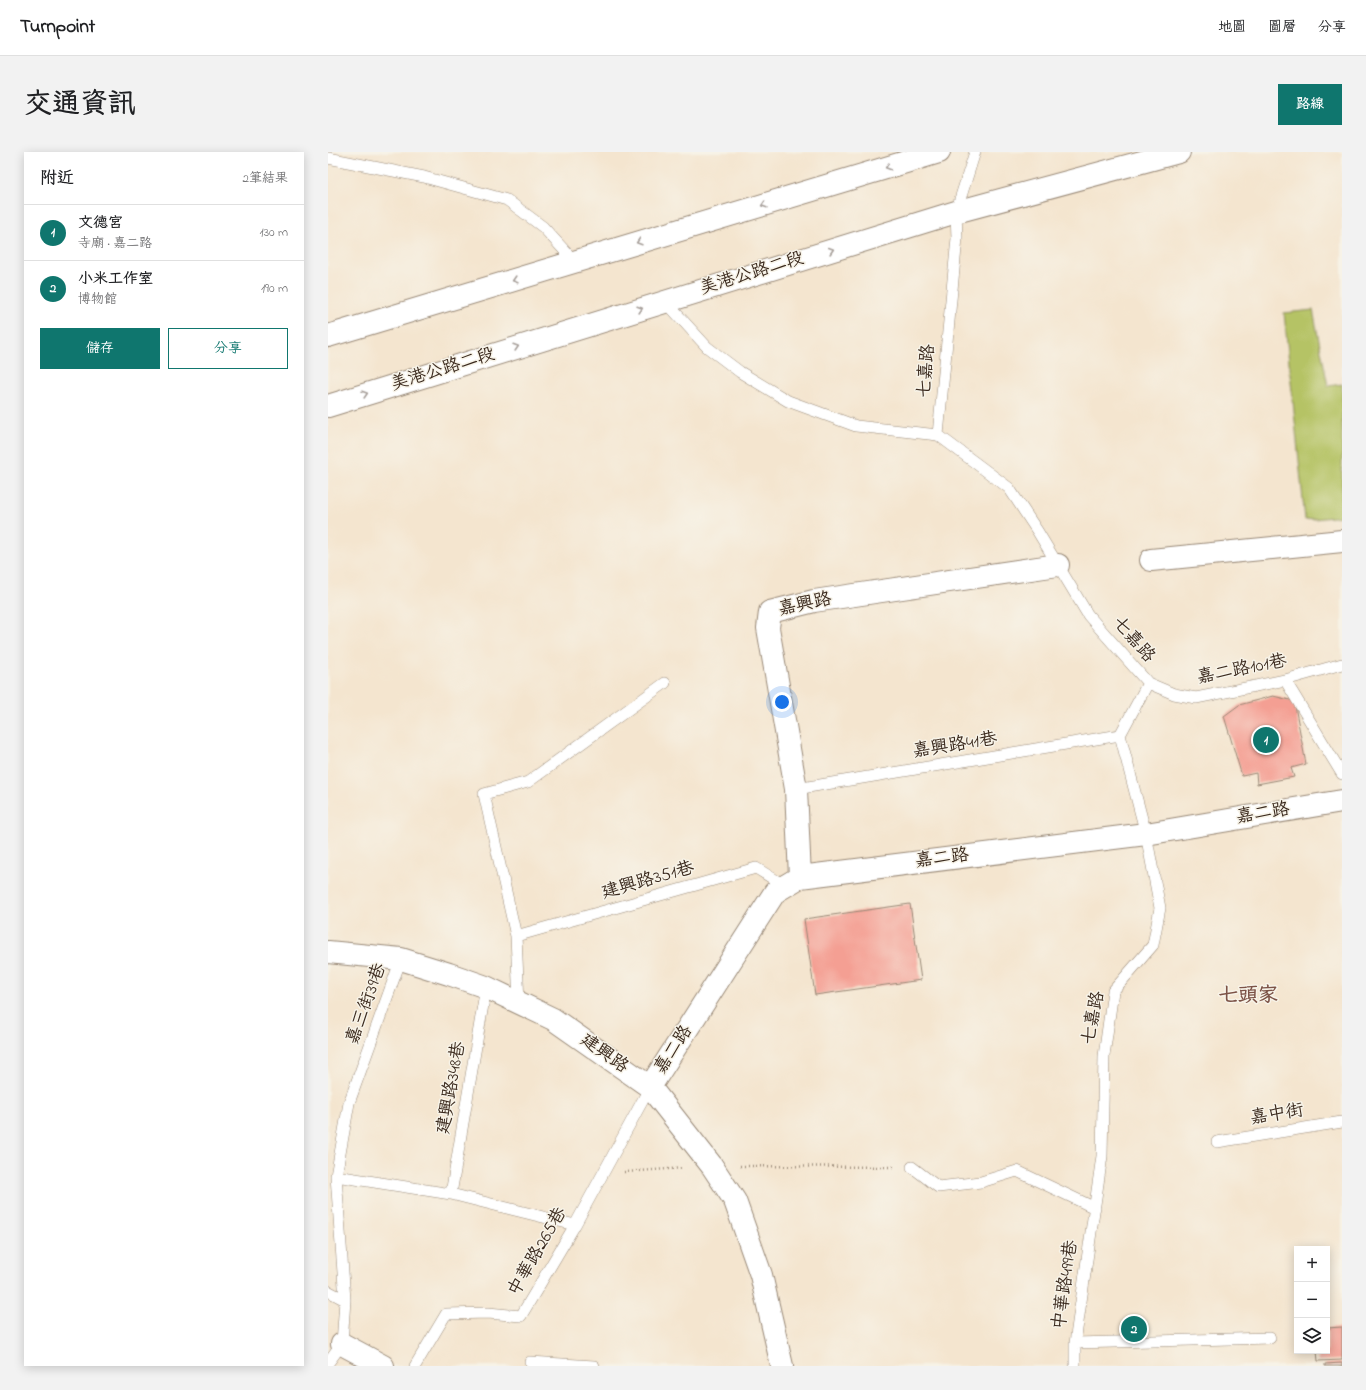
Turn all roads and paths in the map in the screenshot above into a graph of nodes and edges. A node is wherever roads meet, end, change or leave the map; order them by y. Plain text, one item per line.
1 (939, 152) edge
2 (975, 152) edge
3 (1179, 152) edge
4 (328, 158) edge
5 (956, 212) junction
6 (575, 262) junction
7 (665, 301) junction
8 (328, 336) edge
9 (328, 406) edge
10 (938, 435) junction
11 (1342, 541) edge
12 (1151, 560) dead end
13 (1058, 565) junction
14 (1342, 664) edge
15 (1285, 680) junction
16 (665, 683) dead end
17 (1148, 683) junction
18 (1120, 735) junction
19 (1342, 774) edge
20 (796, 789) junction
21 (1342, 801) edge
22 (1146, 834) junction
23 (792, 881) junction
24 (516, 936) junction
25 (328, 952) edge
26 (401, 959) junction
27 (486, 987) junction
28 (519, 1003) junction
29 (650, 1087) junction
30 (1342, 1122) edge
31 (1217, 1142) dead end
32 (712, 1166) junction
33 (912, 1167) joint
34 (603, 1173) junction
35 (336, 1176) junction
36 (451, 1194) junction
37 (1095, 1208) junction
38 (575, 1225) junction
39 (328, 1292) edge
40 (345, 1300) junction
41 (1270, 1338) dead end
42 (1075, 1343) junction
43 (342, 1344) junction
44 (530, 1362) dead end
45 (328, 1363) edge
46 (383, 1366) edge
47 (415, 1366) edge
48 (594, 1366) edge
49 (782, 1366) edge
50 (1075, 1366) edge

1 -> 6 street
2 - 5 lane, 七嘉路
3 - 5 street, 美港公路二段
4 - 6 lane
7 -> 5 street, 美港公路二段
5 - 10 lane, 七嘉路
6 -> 8 street
9 -> 7 street, 美港公路二段
7 - 10 lane
10 - 13 lane, 七嘉路
11 - 12 street
13 - 17 lane, 七嘉路
13 - 20 street, 嘉興路
14 - 15 lane, 嘉二路101巷
15 - 17 lane, 嘉二路101巷
15 - 19 lane
16 - 24 lane
17 - 18 lane, 七嘉路
18 - 20 lane, 嘉興路41巷
18 - 22 lane, 七嘉路
20 - 23 street, 嘉興路
21 - 22 street, 嘉二路
22 - 23 street, 嘉二路
22 - 37 lane, 七嘉路
23 - 24 lane, 建興路351巷
23 - 29 street, 嘉二路
24 - 28 lane
25 - 26 street, 建興路
26 - 27 street, 建興路
26 - 35 lane, 嘉三街39巷
27 - 28 street, 建興路
27 - 36 lane, 建興路348巷
28 - 29 street, 建興路
29 - 32 street, 建興路
29 - 34 lane, 中華路265巷
30 - 31 lane, 嘉中街
32 - 33 path
32 - 34 path
32 - 49 street, 建興路
33 - 37 lane
34 - 38 lane, 中華路265巷
35 - 36 lane
35 - 40 lane, 嘉三街39巷
36 - 38 lane
37 - 42 lane, 中華路499巷
38 - 47 lane, 中華路265巷
39 - 40 lane
40 - 43 lane, 嘉三街39巷
41 - 42 lane
42 - 50 lane, 中華路499巷
43 - 45 lane
43 - 46 street
44 - 48 lane

